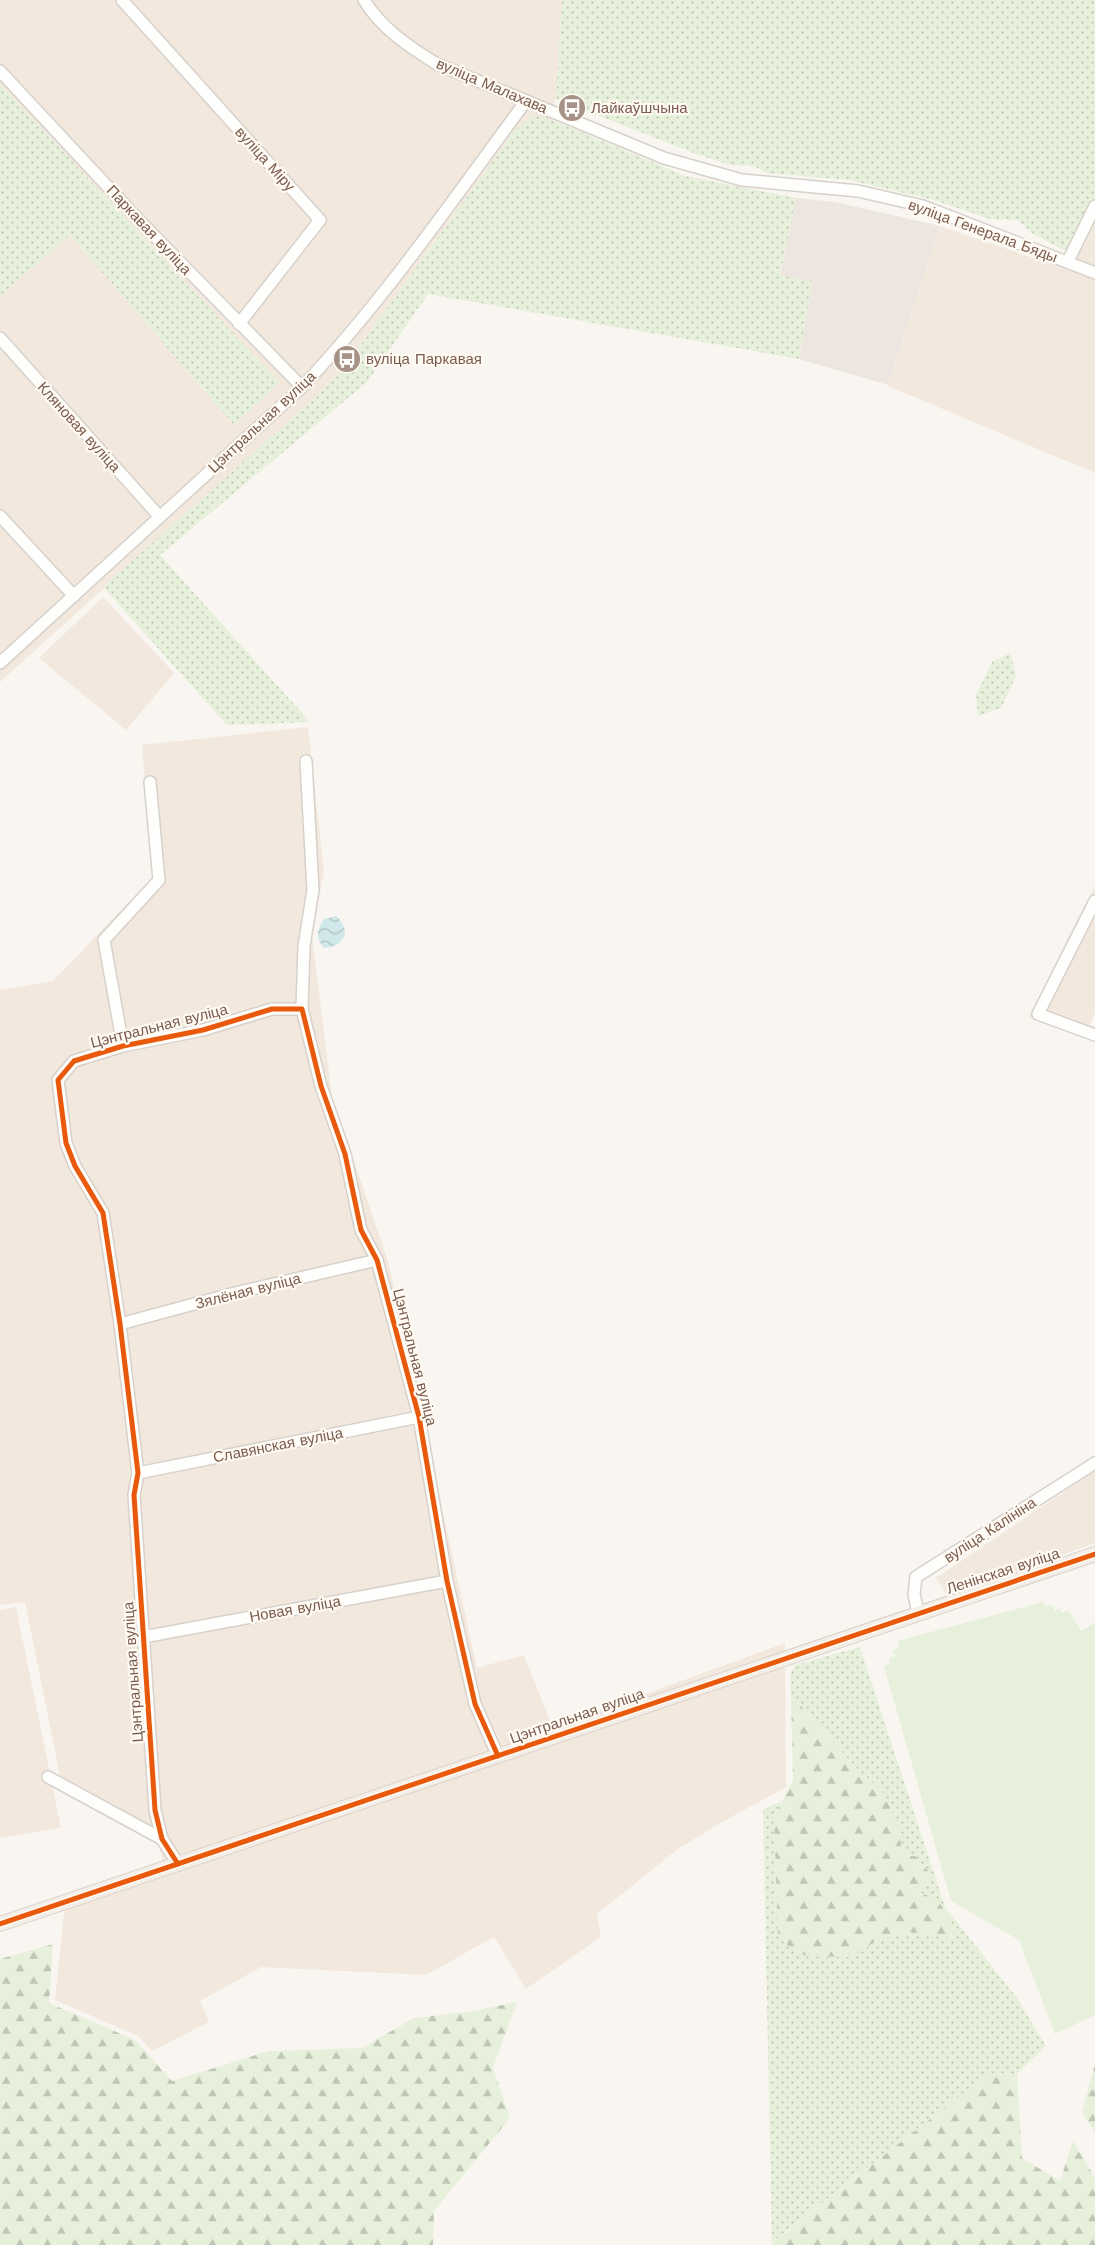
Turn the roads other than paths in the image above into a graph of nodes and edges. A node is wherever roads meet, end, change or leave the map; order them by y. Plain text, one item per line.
1 (122, 0) edge
2 (364, 0) edge
3 (0, 71) edge
4 (526, 101) junction
5 (664, 158) joint
6 (1095, 206) edge
7 (1068, 261) junction
8 (1095, 273) edge
9 (239, 324) junction
10 (0, 338) edge
11 (302, 387) junction
12 (0, 516) edge
13 (159, 516) junction
14 (74, 596) junction
15 (0, 663) edge
16 (306, 761) dead end
17 (150, 782) dead end
18 (1095, 901) edge
19 (302, 1009) junction
20 (1095, 1035) edge
21 (123, 1046) junction
22 (377, 1260) junction
23 (120, 1324) junction
24 (419, 1417) junction
25 (1095, 1463) edge
26 (138, 1473) junction
27 (1095, 1554) edge
28 (447, 1581) junction
29 (918, 1613) junction
30 (143, 1637) junction
31 (664, 1699) joint
32 (498, 1756) junction
33 (48, 1777) dead end
34 (162, 1839) junction
35 (178, 1864) junction
36 (0, 1924) edge

1 - 9 street, вуліца Міру
2 - 4 street, вуліца Малахава
3 - 9 street, Паркавая вуліца
4 - 5 street, вуліца Малахава
4 - 11 street, Цэнтральная вуліца
5 - 7 street, вуліца Генерала Бяды
6 - 7 street
7 - 8 street, вуліца Генерала Бяды
9 - 11 street, Паркавая вуліца
10 - 13 street, Кляновая вуліца
11 - 13 street, Цэнтральная вуліца
12 - 14 street
13 - 14 street, Цэнтральная вуліца
14 - 15 street, Цэнтральная вуліца
16 - 19 street
17 - 21 street
18 - 20 street
19 - 21 street, Цэнтральная вуліца
19 - 22 street, Цэнтральная вуліца
21 - 23 street, Цэнтральная вуліца
22 - 23 street, Зялёная вуліца
22 - 24 street, Цэнтральная вуліца
23 - 26 street, Цэнтральная вуліца
24 - 26 street, Славянская вуліца
24 - 28 street, Цэнтральная вуліца
25 - 29 street, вуліца Калініна
26 - 30 street, Цэнтральная вуліца
27 - 29 main road, Ленінская вуліца
28 - 30 street, Новая вуліца
28 - 32 street, Цэнтральная вуліца
29 - 31 main road, Ленінская вуліца
30 - 34 street, Цэнтральная вуліца
31 - 32 main road, Цэнтральная вуліца
32 - 35 main road, Цэнтральная вуліца
33 - 34 street
34 - 35 street, Цэнтральная вуліца
35 - 36 main road, Цэнтральная вуліца

